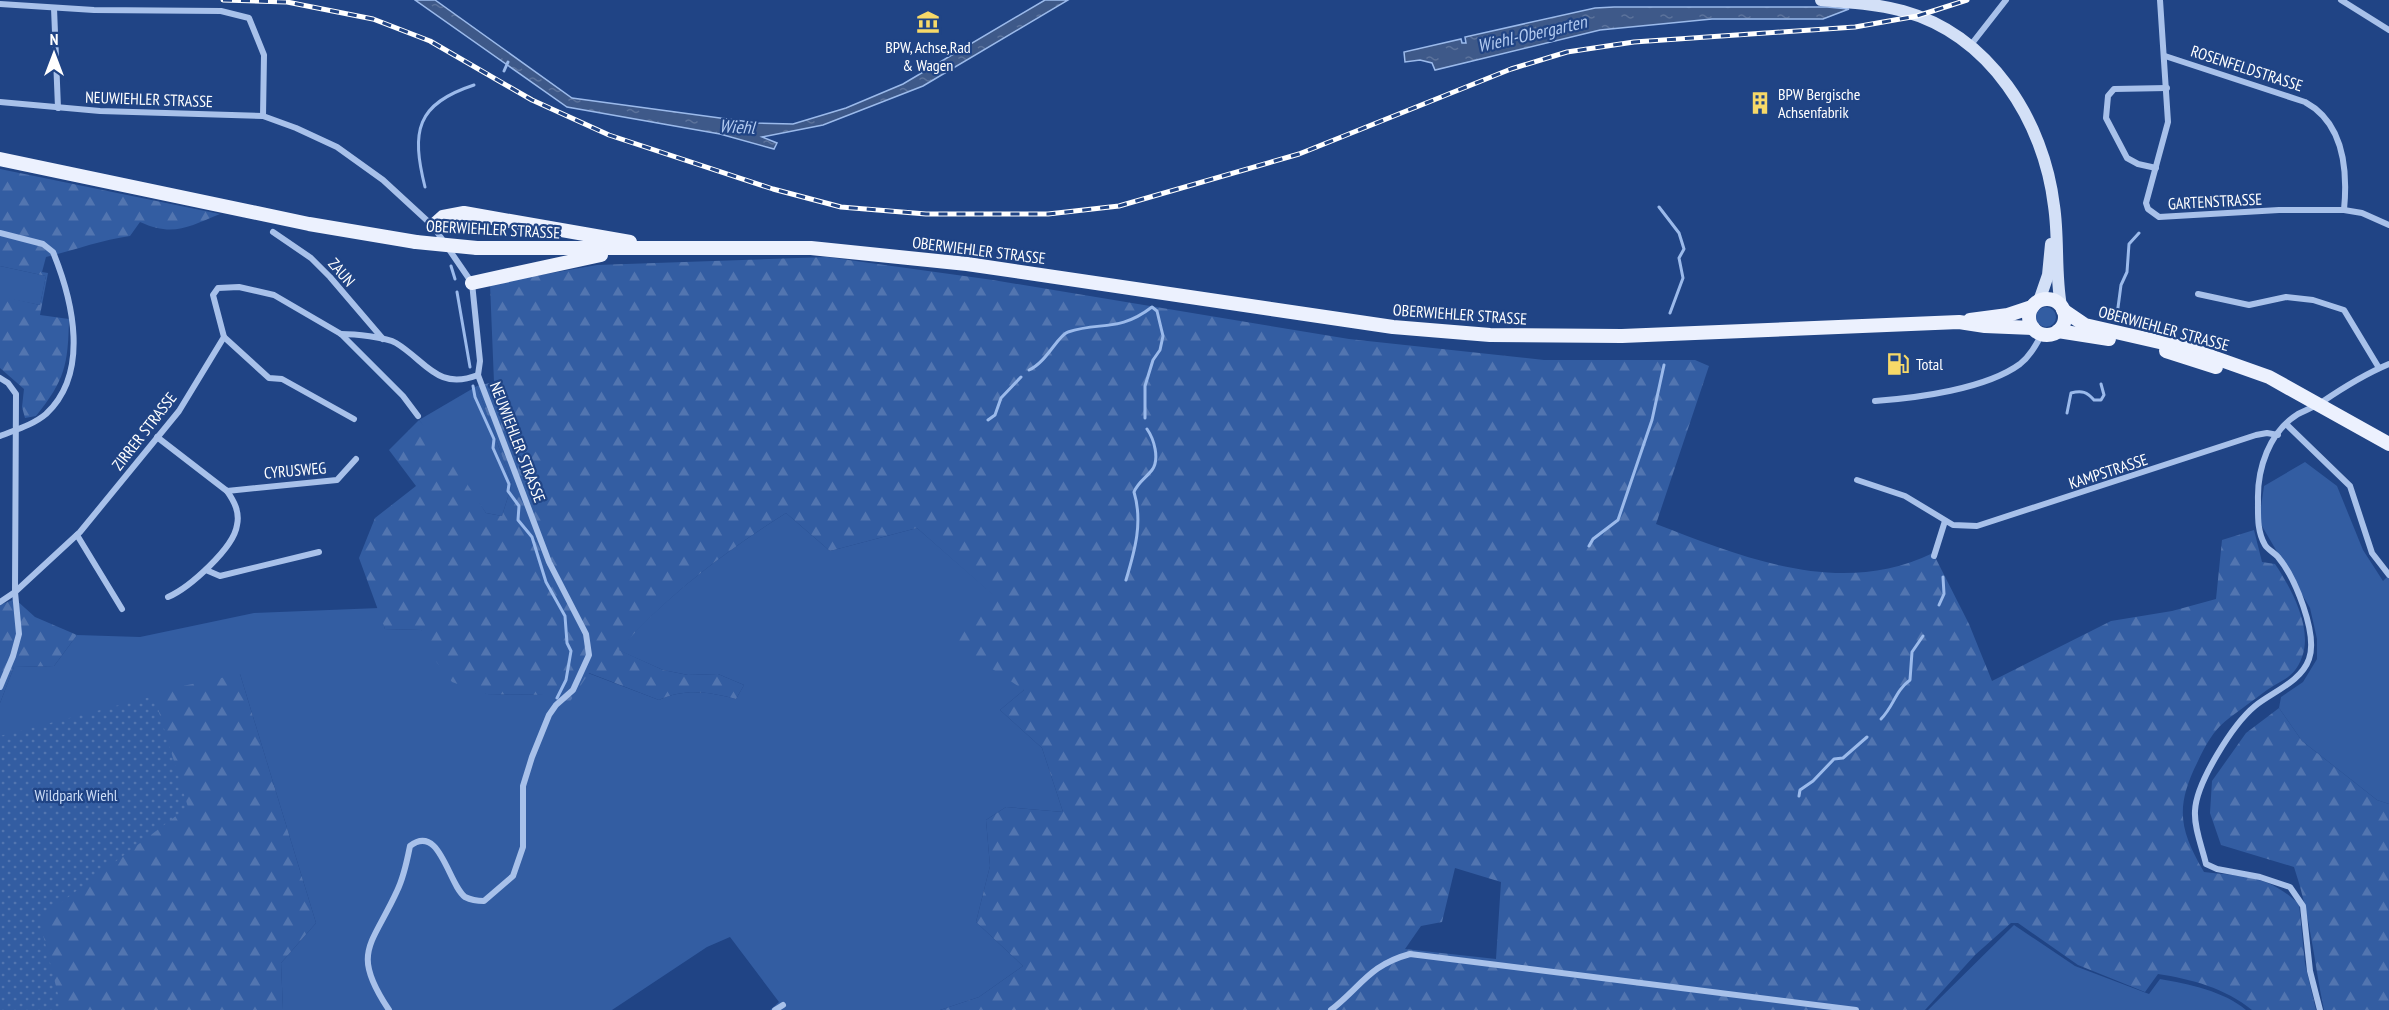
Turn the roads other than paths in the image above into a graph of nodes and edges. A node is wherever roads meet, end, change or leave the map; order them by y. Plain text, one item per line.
1 (1821, 0) edge
2 (2006, 0) edge
3 (2160, 0) edge
4 (2341, 0) edge
5 (1840, 1) edge
6 (0, 4) edge
7 (54, 8) junction
8 (2389, 30) edge
9 (1970, 46) junction
10 (2165, 56) junction
11 (2167, 88) junction
12 (0, 102) edge
13 (58, 108) junction
14 (263, 116) junction
15 (0, 159) edge
16 (2156, 168) junction
17 (2344, 210) junction
18 (2389, 225) edge
19 (433, 226) junction
20 (2055, 228) junction
21 (273, 232) dead end
22 (0, 233) edge
23 (694, 248) junction
24 (621, 249) junction
25 (472, 283) junction
26 (2198, 294) dead end
27 (2036, 304) junction
28 (2062, 308) junction
29 (1959, 322) junction
30 (2038, 331) junction
31 (2058, 331) junction
32 (341, 334) junction
33 (224, 337) junction
34 (383, 339) junction
35 (2389, 364) edge
36 (2379, 368) junction
37 (478, 375) junction
38 (0, 378) edge
39 (2290, 391) junction
40 (1875, 400) dead end
41 (2318, 404) junction
42 (418, 416) dead end
43 (354, 419) dead end
44 (2286, 424) junction
45 (17, 429) junction
46 (2278, 435) junction
47 (0, 436) edge
48 (157, 437) junction
49 (2389, 444) edge
50 (356, 459) dead end
51 (1857, 480) dead end
52 (227, 490) junction
53 (1945, 521) junction
54 (77, 535) junction
55 (319, 552) dead end
56 (1934, 556) dead end
57 (206, 570) junction
58 (2389, 575) edge
59 (15, 592) junction
60 (168, 597) dead end
61 (0, 602) edge
62 (122, 609) dead end
63 (0, 687) edge
64 (783, 1005) dead end
65 (389, 1010) edge
66 (775, 1010) edge
67 (1330, 1010) edge
68 (1856, 1010) edge
69 (2320, 1010) edge

1 - 5 street
2 - 9 street
3 - 10 street, GARTENSTRASSE
4 - 8 street
5 - 9 street
6 - 7 street
7 - 13 street
7 - 14 street
9 - 20 street
10 - 11 street, GARTENSTRASSE
10 - 17 street, ROSENFELDSTRASSE
11 - 16 street, GARTENSTRASSE
11 - 16 street
12 - 13 street, NEUWIEHLER STRASSE
13 - 14 street, NEUWIEHLER STRASSE
14 - 19 street, NEUWIEHLER STRASSE
15 - 24 main road, OBERWIEHLER STRASSE, bridge
16 - 17 street, GARTENSTRASSE
17 - 18 street, GARTENSTRASSE
19 - 23 main road
19 - 25 street, NEUWIEHLER STRASSE
20 - 27 street
20 - 28 street
21 - 34 street, ZAUN
22 - 45 street
23 - 24 main road, OBERWIEHLER STRASSE
23 - 29 main road, OBERWIEHLER STRASSE
24 - 25 main road
25 - 37 street, NEUWIEHLER STRASSE
26 - 36 street
27 - 28 main road
27 - 29 main road, OBERWIEHLER STRASSE
27 - 30 main road
28 - 31 main road
28 - 39 main road, OBERWIEHLER STRASSE
29 - 30 main road, OBERWIEHLER STRASSE
30 - 31 main road
30 - 40 street
31 - 39 main road, OBERWIEHLER STRASSE
32 - 33 street, ZAUN
32 - 34 street, ZAUN
32 - 42 street, ZAUN
33 - 43 street
33 - 48 street, ZIRRER STRASSE
34 - 37 street, ZAUN
35 - 36 street
36 - 41 street
37 - 65 street, NEUWIEHLER STRASSE
38 - 45 street
39 - 41 main road, OBERWIEHLER STRASSE
41 - 44 street
41 - 49 main road, OBERWIEHLER STRASSE
44 - 46 street
44 - 58 street
45 - 47 street
45 - 59 street
46 - 53 street, KAMPSTRASSE
46 - 69 street
48 - 52 street
48 - 54 street, ZIRRER STRASSE
50 - 52 street, CYRUSWEG
51 - 53 street, KAMPSTRASSE
52 - 57 street
53 - 56 street
54 - 59 street, ZIRRER STRASSE
54 - 62 street
55 - 57 street
57 - 60 street
59 - 61 street, ZIRRER STRASSE
59 - 63 street
64 - 66 street
67 - 68 street

